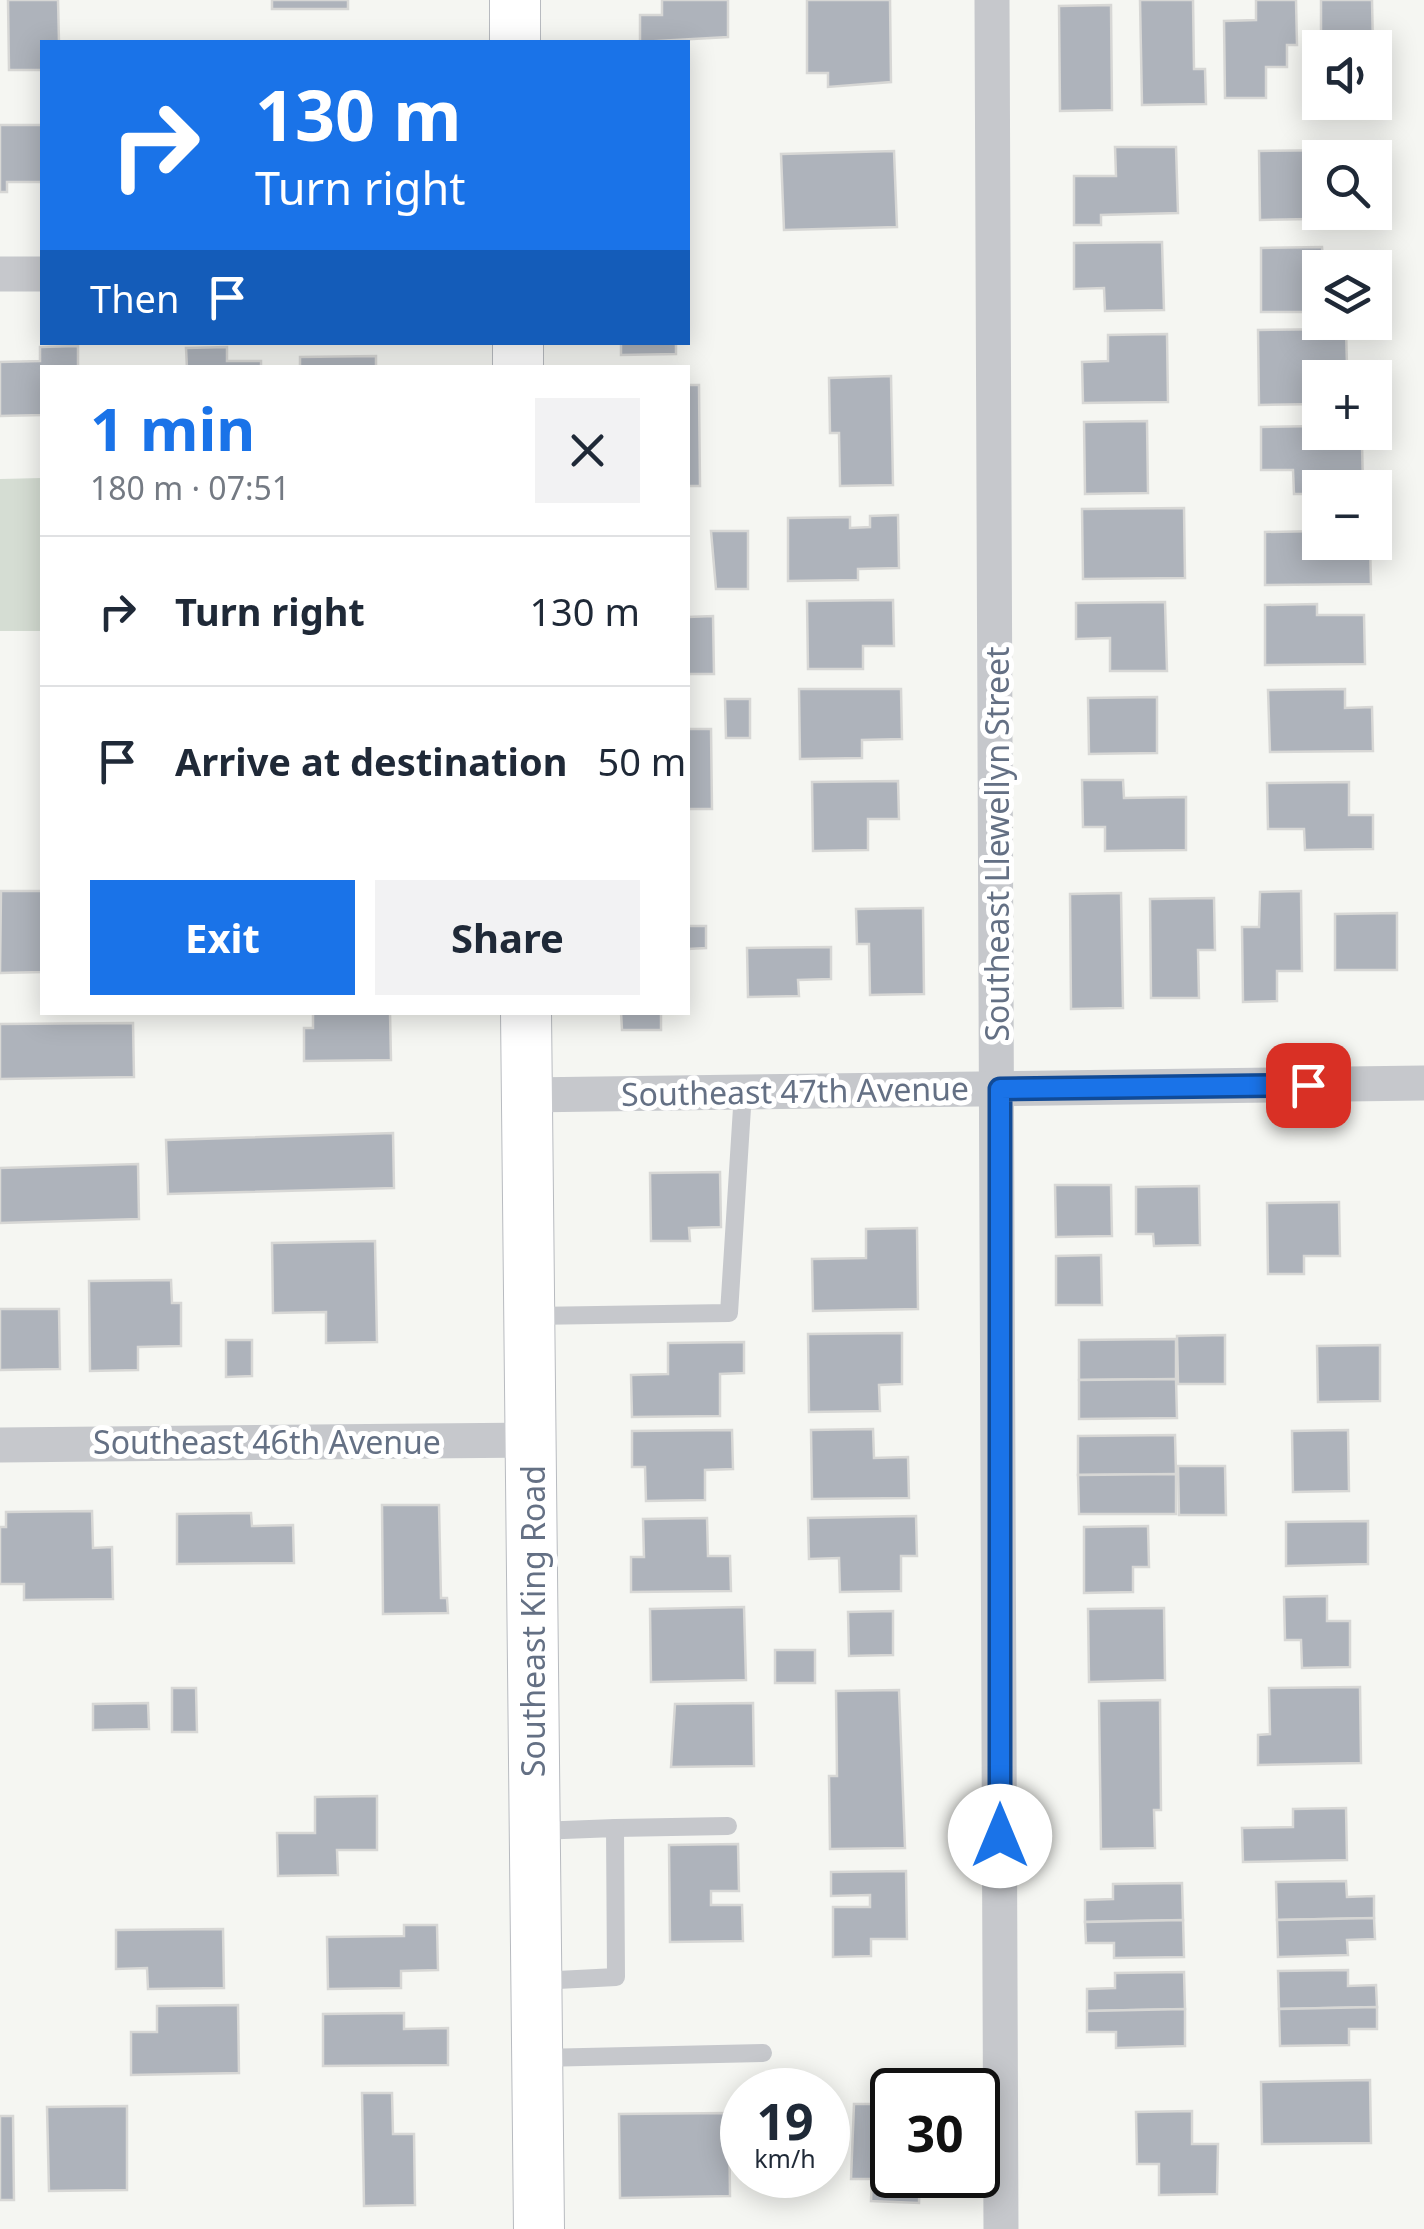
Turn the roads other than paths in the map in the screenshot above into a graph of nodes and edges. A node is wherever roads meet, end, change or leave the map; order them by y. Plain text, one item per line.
1 (515, 0) edge
2 (992, 0) edge
3 (515, 40) edge
4 (0, 274) edge
5 (40, 274) edge
6 (526, 1015) edge
7 (1424, 1083) edge
8 (1000, 1089) junction
9 (743, 1092) junction
10 (526, 1095) junction
11 (531, 1316) junction
12 (533, 1440) junction
13 (0, 1445) edge
14 (728, 1826) dead end
15 (615, 1828) junction
16 (536, 1831) junction
17 (537, 1981) junction
18 (763, 2053) dead end
19 (538, 2058) junction
20 (539, 2229) edge
21 (1000, 2229) edge

1 - 3 main road
2 - 8 street, Southeast Llewellyn Street
4 - 5 street
6 - 10 main road, Southeast King Road
7 - 8 street, Southeast 47th Avenue
8 - 9 street, Southeast 47th Avenue
8 - 21 street, Southeast Llewellyn Street
9 - 10 street, Southeast 47th Avenue
9 - 11 lane
10 - 11 main road, Southeast King Road
11 - 12 main road, Southeast King Road
12 - 13 street, Southeast 46th Avenue
12 - 16 main road, Southeast King Road
14 - 15 lane
15 - 16 lane
15 - 17 lane
16 - 17 main road, Southeast King Road
17 - 19 main road, Southeast King Road
18 - 19 lane
19 - 20 main road, Southeast King Road

